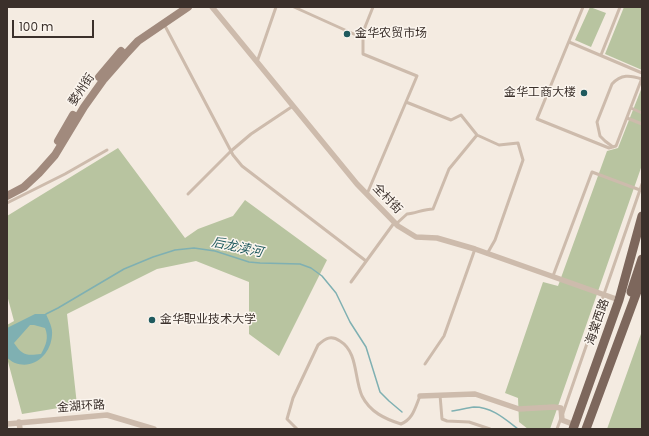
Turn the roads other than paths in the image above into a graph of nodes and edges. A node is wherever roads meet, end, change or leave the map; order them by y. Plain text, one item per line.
1 (179, 7) edge
2 (188, 7) edge
3 (212, 7) edge
4 (276, 7) edge
5 (294, 7) edge
6 (373, 7) edge
7 (583, 7) edge
8 (620, 7) edge
9 (164, 23) junction
10 (362, 32) junction
11 (569, 42) junction
12 (600, 55) junction
13 (257, 62) junction
14 (642, 73) edge
15 (642, 79) edge
16 (406, 102) junction
17 (293, 106) junction
18 (630, 108) junction
19 (642, 112) edge
20 (627, 118) junction
21 (642, 124) edge
22 (477, 134) junction
23 (613, 147) junction
24 (107, 150) dead end
25 (231, 151) junction
26 (642, 184) edge
27 (7, 190) edge
28 (640, 190) junction
29 (188, 194) dead end
30 (367, 194) junction
31 (7, 196) edge
32 (7, 203) edge
33 (641, 219) edge
34 (395, 224) junction
35 (642, 236) edge
36 (476, 249) junction
37 (488, 254) junction
38 (642, 259) edge
39 (366, 261) junction
40 (553, 276) junction
41 (642, 278) edge
42 (351, 282) dead end
43 (623, 284) junction
44 (603, 294) junction
45 (619, 300) junction
46 (616, 347) junction
47 (425, 364) dead end
48 (440, 395) junction
49 (420, 396) joint
50 (562, 416) junction
51 (19, 422) junction
52 (7, 424) edge
53 (574, 427) edge
54 (20, 429) edge
55 (154, 429) edge
56 (297, 429) edge
57 (490, 429) edge
58 (557, 429) edge
59 (586, 429) edge

1 - 27 main road, 婺州街
2 - 9 main road, 婺州街
3 - 13 street, 全村街
4 - 13 lane
5 - 10 lane
6 - 10 lane
7 - 11 lane
8 - 12 lane
9 - 25 lane
9 - 31 main road, 婺州街
10 - 16 lane
11 - 12 lane
11 - 23 lane
12 - 14 lane
13 - 17 street, 全村街
15 - 18 lane
15 - 23 lane
16 - 22 lane
16 - 30 lane
17 - 25 lane
17 - 30 street, 全村街
18 - 19 lane
18 - 20 lane
20 - 21 lane
20 - 23 lane
22 - 34 lane
22 - 37 lane
24 - 32 lane
25 - 29 lane
25 - 39 lane
26 - 28 lane
28 - 40 lane
28 - 44 lane
30 - 34 street, 全村街
33 - 43 main road, 海棠西路
34 - 36 street, 全村街
34 - 39 lane
35 - 43 main road
36 - 37 street, 全村街
36 - 47 lane
37 - 40 street, 全村街
38 - 46 main road
39 - 42 lane
40 - 44 street, 全村街
41 - 46 main road, 海棠西路
43 - 45 main road, 海棠西路
44 - 45 street, 全村街
44 - 50 lane
45 - 53 main road, 海棠西路
46 - 59 main road, 海棠西路
48 - 49 street
48 - 50 street
48 - 57 lane
49 - 56 lane
50 - 53 street
50 - 58 lane
51 - 52 street, 金湖环路
51 - 54 street
51 - 55 street, 金湖环路

